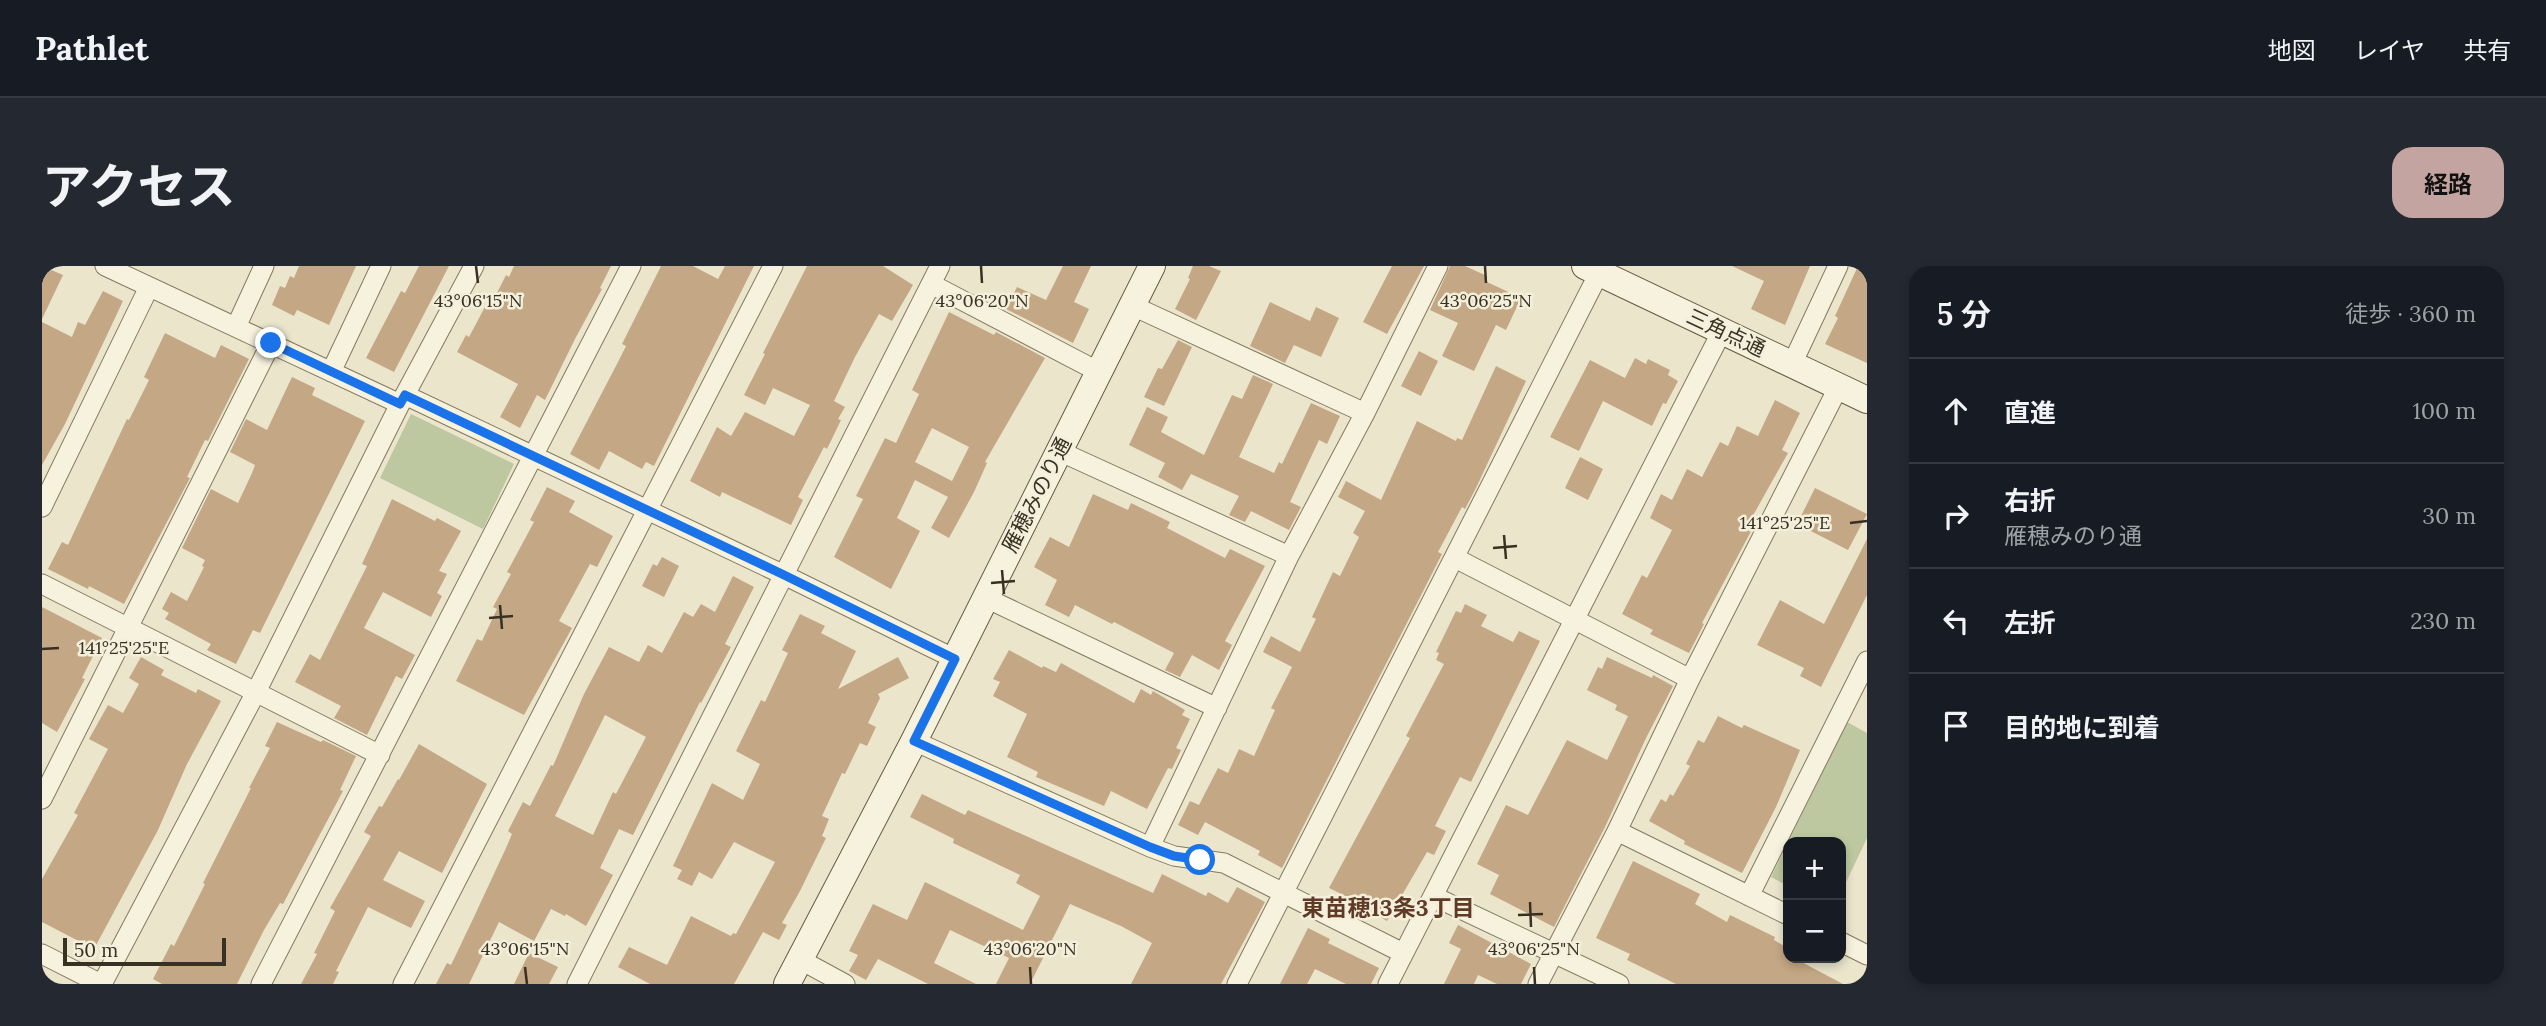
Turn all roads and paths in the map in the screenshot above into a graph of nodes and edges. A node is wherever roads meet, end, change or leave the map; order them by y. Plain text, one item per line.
1 (105, 266) edge
2 (264, 266) edge
3 (381, 266) edge
4 (474, 266) edge
5 (631, 266) edge
6 (773, 266) edge
7 (940, 266) edge
8 (1152, 266) edge
9 (1438, 266) edge
10 (1838, 266) edge
11 (1592, 268) edge
12 (931, 284) junction
13 (149, 287) junction
14 (1133, 306) junction
15 (236, 327) junction
16 (1722, 331) junction
17 (271, 343) junction
18 (1792, 364) junction
19 (331, 372) junction
20 (1100, 372) junction
21 (1839, 386) junction
22 (402, 400) junction
23 (1867, 400) edge
24 (1365, 413) junction
25 (1059, 451) junction
26 (533, 455) junction
27 (42, 507) edge
28 (647, 510) junction
29 (1289, 556) junction
30 (1455, 558) junction
31 (782, 574) junction
32 (42, 584) edge
33 (986, 598) junction
34 (1573, 620) junction
35 (127, 627) junction
36 (955, 659) junction
37 (1867, 662) edge
38 (1690, 679) junction
39 (256, 692) junction
40 (1217, 708) junction
41 (914, 741) junction
42 (380, 755) junction
43 (42, 799) edge
44 (1617, 831) junction
45 (1150, 847) junction
46 (1283, 895) junction
47 (1433, 896) junction
48 (1749, 896) junction
49 (1783, 913) edge
50 (1846, 944) edge
51 (1553, 952) junction
52 (1403, 953) junction
53 (42, 954) edge
54 (1867, 954) edge
55 (799, 958) junction
56 (101, 984) edge
57 (261, 984) edge
58 (402, 984) edge
59 (577, 984) edge
60 (787, 984) edge
61 (845, 984) edge
62 (1237, 984) edge
63 (1388, 984) edge
64 (1538, 984) edge
65 (1619, 984) edge

1 - 13 street
2 - 15 street
3 - 19 street
4 - 22 street
5 - 26 street
6 - 28 street
7 - 12 street
8 - 14 street, 雁穂みのり通
9 - 24 street
10 - 18 street
11 - 16 street, 三角点通
11 - 30 street
12 - 20 street
12 - 31 street
13 - 15 street
13 - 27 street
14 - 20 street, 雁穂みのり通
14 - 24 street
15 - 17 street
16 - 18 street, 三角点通
16 - 34 street
17 - 19 street
17 - 35 street
18 - 21 street, 三角点通
19 - 22 street
20 - 25 street, 雁穂みのり通
21 - 23 street, 三角点通
21 - 38 street
22 - 26 street
22 - 39 street
24 - 29 street
25 - 29 street
25 - 33 street, 雁穂みのり通
26 - 28 street
26 - 42 street
28 - 31 street
28 - 58 street
29 - 40 street
30 - 34 street
30 - 46 street
31 - 36 street
31 - 59 street
32 - 35 street
33 - 36 street, 雁穂みのり通
33 - 40 street
34 - 38 street
34 - 47 street
35 - 39 street
35 - 43 street
36 - 41 street, 雁穂みのり通
37 - 48 street
38 - 44 street
39 - 42 street
39 - 56 street
40 - 45 street
41 - 45 street
41 - 55 street, 雁穂みのり通
42 - 57 street
44 - 48 street
44 - 51 street
45 - 46 street
46 - 52 street
46 - 62 street
47 - 51 street
47 - 52 street
48 - 49 street
50 - 54 street
51 - 64 street
51 - 65 street
52 - 63 street
53 - 56 street
55 - 60 street, 雁穂みのり通
55 - 61 street

